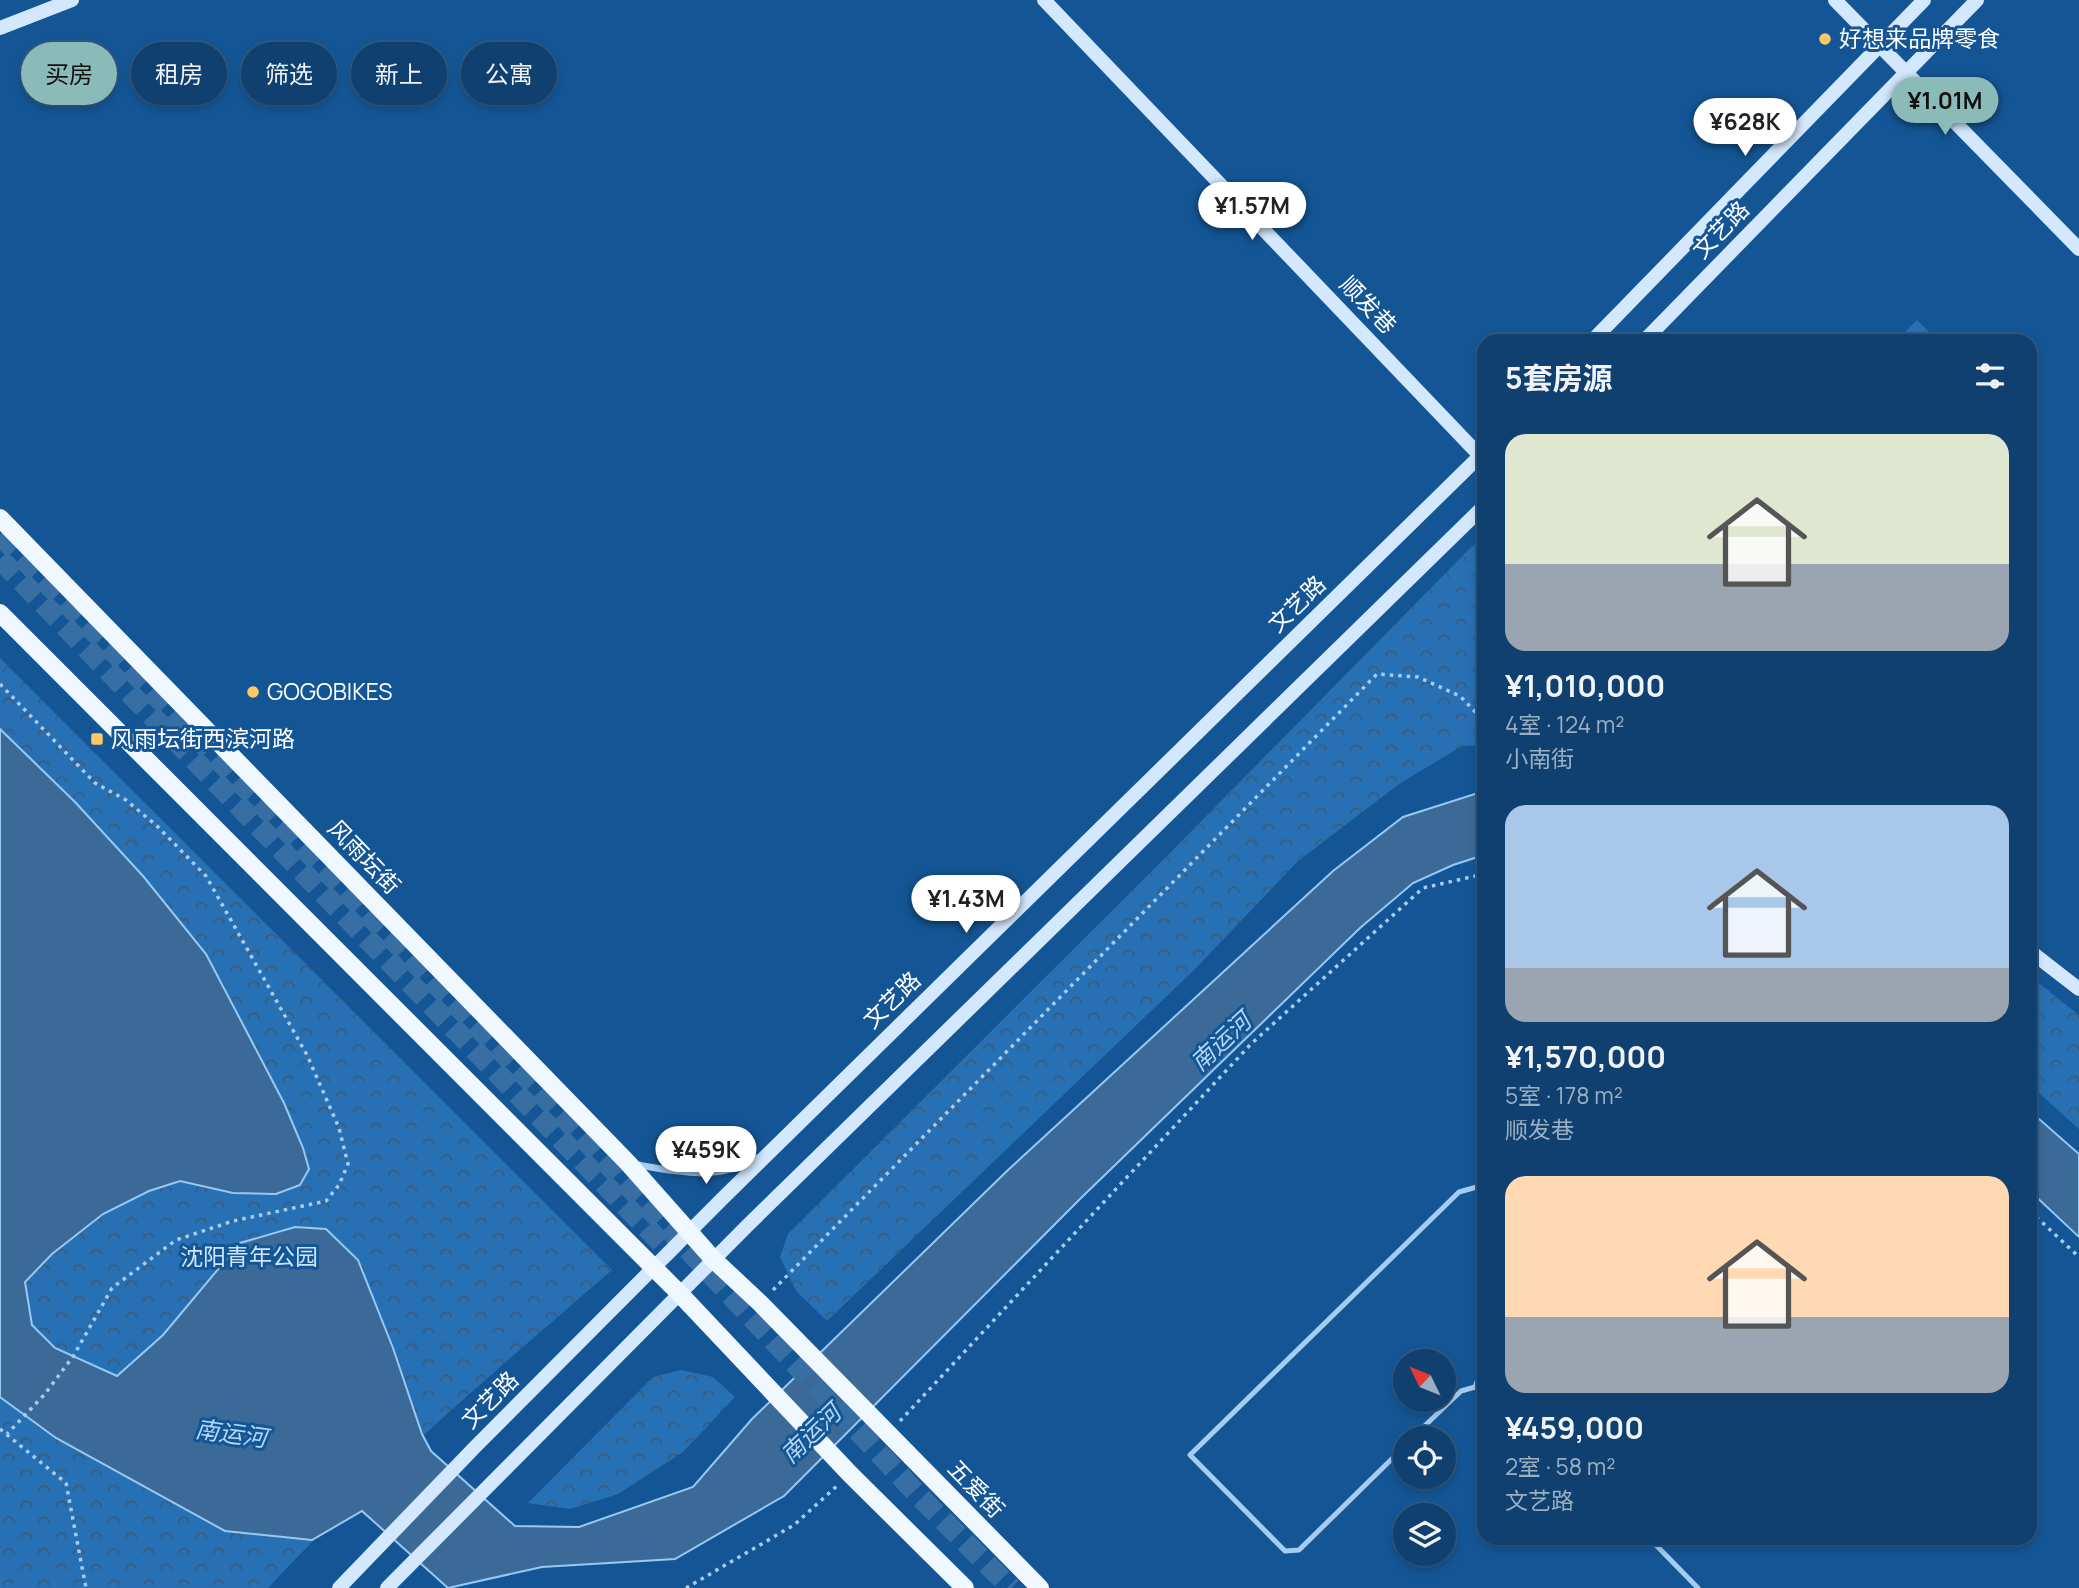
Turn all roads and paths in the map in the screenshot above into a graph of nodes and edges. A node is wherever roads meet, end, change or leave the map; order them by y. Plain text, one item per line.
1 (72, 0) edge
2 (1044, 0) edge
3 (1835, 0) edge
4 (1924, 0) edge
5 (1977, 0) edge
6 (0, 28) edge
7 (1880, 44) junction
8 (1906, 71) junction
9 (2079, 249) edge
10 (1599, 334) edge
11 (1651, 334) edge
12 (1477, 450) edge
13 (1477, 462) edge
14 (1477, 513) edge
15 (0, 519) edge
16 (0, 613) edge
17 (0, 684) edge
18 (1477, 714) edge
19 (1477, 876) edge
20 (2037, 956) edge
21 (2079, 989) edge
22 (774, 1147) junction
23 (628, 1163) junction
24 (1477, 1187) edge
25 (2037, 1218) edge
26 (689, 1234) junction
27 (2079, 1257) edge
28 (714, 1261) junction
29 (653, 1268) junction
30 (680, 1294) junction
31 (760, 1303) junction
32 (788, 1333) joint
33 (1477, 1382) edge
34 (1475, 1387) joint
35 (1425, 1426) edge
36 (0, 1429) edge
37 (883, 1429) junction
38 (7, 1434) junction
39 (1393, 1458) edge
40 (845, 1469) junction
41 (1656, 1545) edge
42 (344, 1583) edge
43 (86, 1588) edge
44 (387, 1588) edge
45 (685, 1588) edge
46 (965, 1588) edge
47 (1040, 1588) edge
48 (1698, 1588) edge

1 - 6 main road
2 - 12 main road, 顺发巷
3 - 7 main road
4 - 7 main road, 文艺路
5 - 8 main road, 文艺路
7 - 8 main road
7 - 10 main road, 文艺路
8 - 9 main road
8 - 11 main road, 文艺路
13 - 22 main road, 文艺路
14 - 28 main road
15 - 23 main road, 风雨坛街
16 - 29 main road
17 - 38 path
18 - 31 path
19 - 37 path
20 - 21 main road
22 - 23 street
22 - 26 main road, 文艺路
23 - 26 main road, 风雨坛街
24 - 39 lane
25 - 27 path
26 - 28 main road, 风雨坛街
26 - 29 main road, 文艺路
28 - 30 main road
28 - 31 main road, 风雨坛街
29 - 30 main road
29 - 42 main road, 文艺路
30 - 40 main road
30 - 44 main road
31 - 32 main road, 风雨坛街
32 - 37 main road, 五爱街
33 - 34 lane
34 - 35 lane
36 - 38 path
37 - 47 main road, 五爱街
38 - 43 path
40 - 45 path
40 - 46 main road
41 - 48 lane

